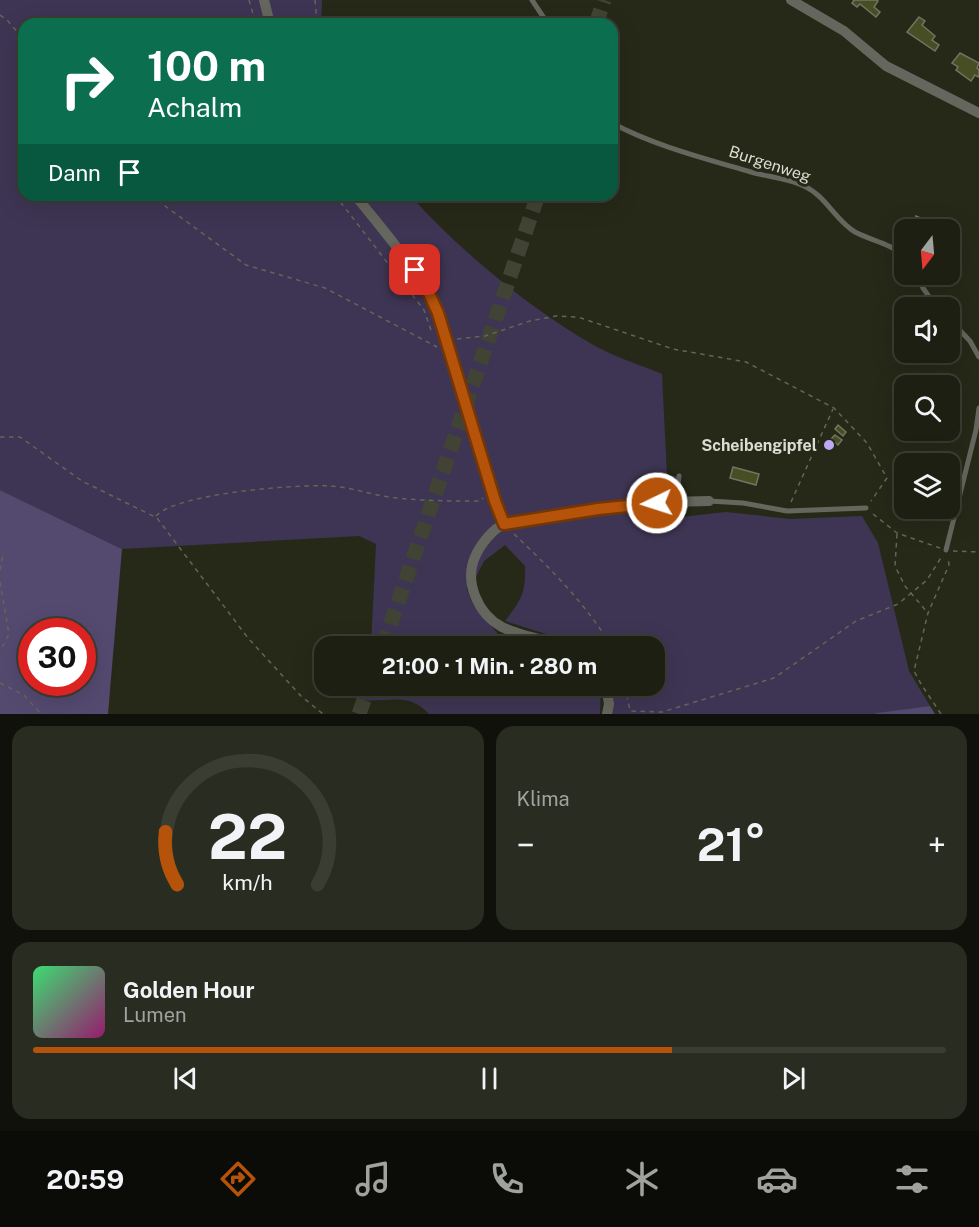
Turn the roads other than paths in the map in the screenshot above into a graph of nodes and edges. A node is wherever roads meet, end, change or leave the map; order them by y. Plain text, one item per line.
1 (264, 0) edge
2 (532, 0) edge
3 (791, 0) edge
4 (268, 18) edge
5 (544, 18) edge
6 (979, 113) edge
7 (618, 126) edge
8 (360, 201) edge
9 (894, 248) edge
10 (960, 330) edge
11 (979, 357) edge
12 (979, 408) edge
13 (679, 476) dead end
14 (709, 501) joint
15 (676, 502) junction
16 (866, 508) road end
17 (504, 524) junction
18 (946, 550) road end
19 (533, 636) edge
20 (608, 696) edge
21 (607, 714) edge

1 - 4 street
2 - 5 lane
3 - 6 street
7 - 9 lane, Burgenweg
8 - 17 street
10 - 11 lane
12 - 18 lane
13 - 15 lane
14 - 15 street
14 - 16 lane
15 - 17 street
17 - 19 street
20 - 21 street

